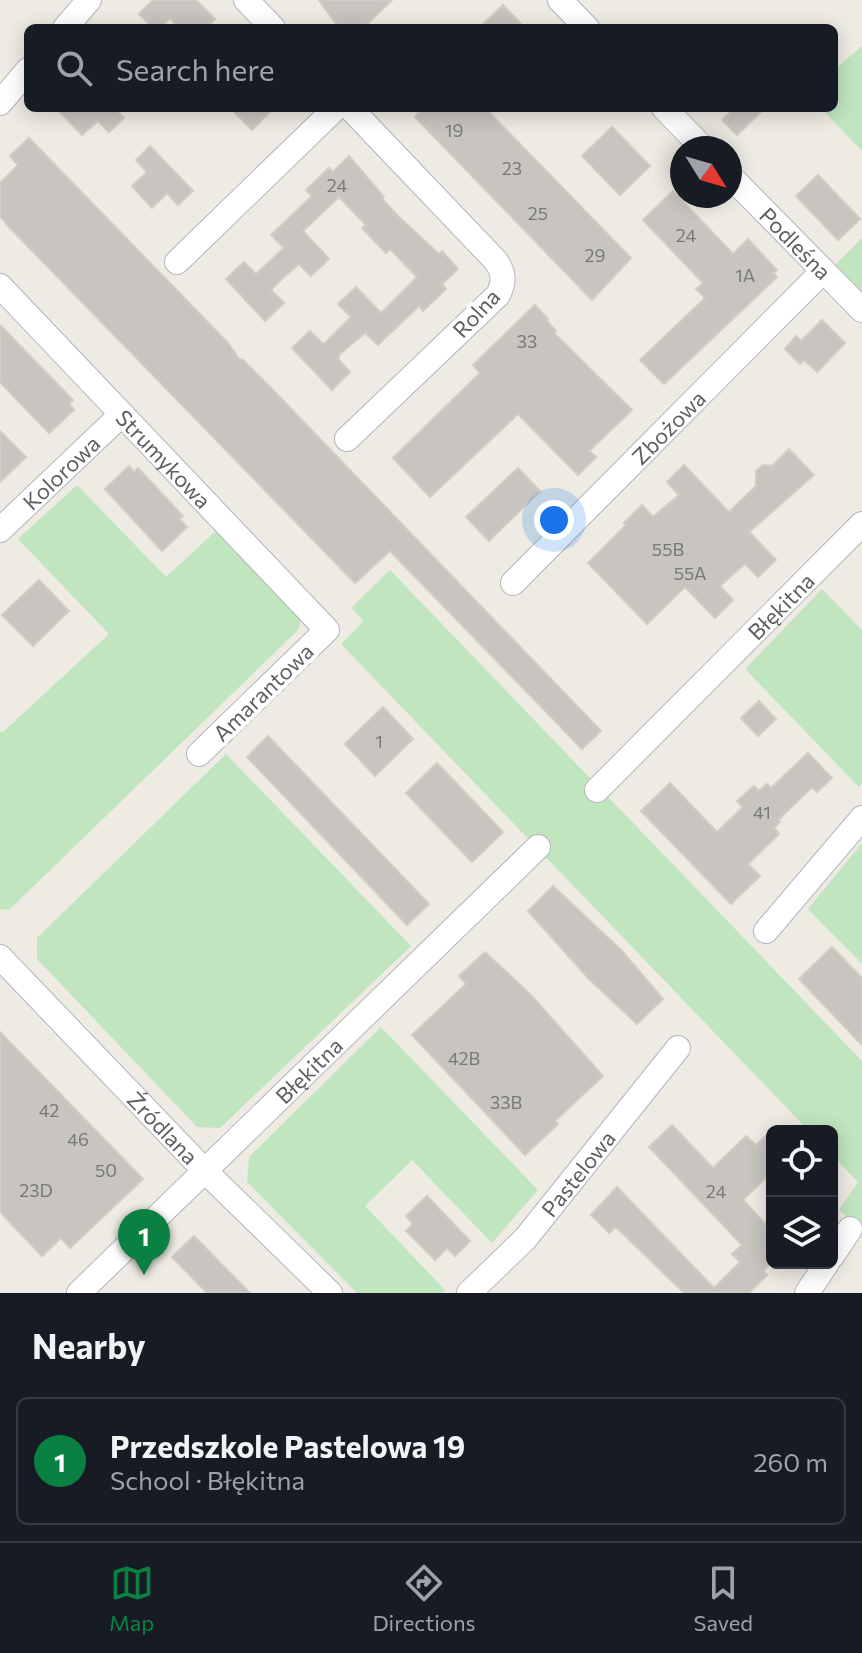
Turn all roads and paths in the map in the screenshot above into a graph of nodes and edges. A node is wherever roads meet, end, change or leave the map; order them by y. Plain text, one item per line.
1 (89, 0) edge
2 (246, 0) edge
3 (560, 0) edge
4 (68, 24) edge
5 (269, 24) edge
6 (583, 24) edge
7 (24, 75) edge
8 (0, 103) edge
9 (332, 112) edge
10 (354, 112) edge
11 (668, 112) edge
12 (691, 136) edge
13 (742, 189) edge
14 (177, 262) dead end
15 (822, 272) junction
16 (0, 286) edge
17 (862, 310) edge
18 (122, 414) junction
19 (347, 439) dead end
20 (862, 524) edge
21 (0, 530) edge
22 (513, 583) dead end
23 (327, 630) joint
24 (199, 754) dead end
25 (597, 790) dead end
26 (862, 818) edge
27 (538, 847) dead end
28 (766, 931) dead end
29 (0, 957) edge
30 (678, 1048) dead end
31 (204, 1170) junction
32 (850, 1229) dead end
33 (838, 1247) edge
34 (823, 1269) edge
35 (79, 1293) edge
36 (330, 1293) edge
37 (469, 1293) edge
38 (807, 1293) edge

1 - 4 street
2 - 5 street
3 - 6 street
7 - 8 street
9 - 14 street
10 - 19 street, Rolna
11 - 12 street
13 - 15 street, Podleśna
15 - 17 street, Podleśna
15 - 22 street, Zbożowa
16 - 18 street, Strumykowa
18 - 21 street, Kolorowa
18 - 23 street, Strumykowa
20 - 25 street, Błękitna
23 - 24 street, Amarantowa
26 - 28 street
27 - 31 street, Błękitna
29 - 31 street, Źródlana
30 - 37 street, Pastelowa
31 - 35 street, Błękitna
31 - 36 street, Źródlana
32 - 33 street
34 - 38 street

